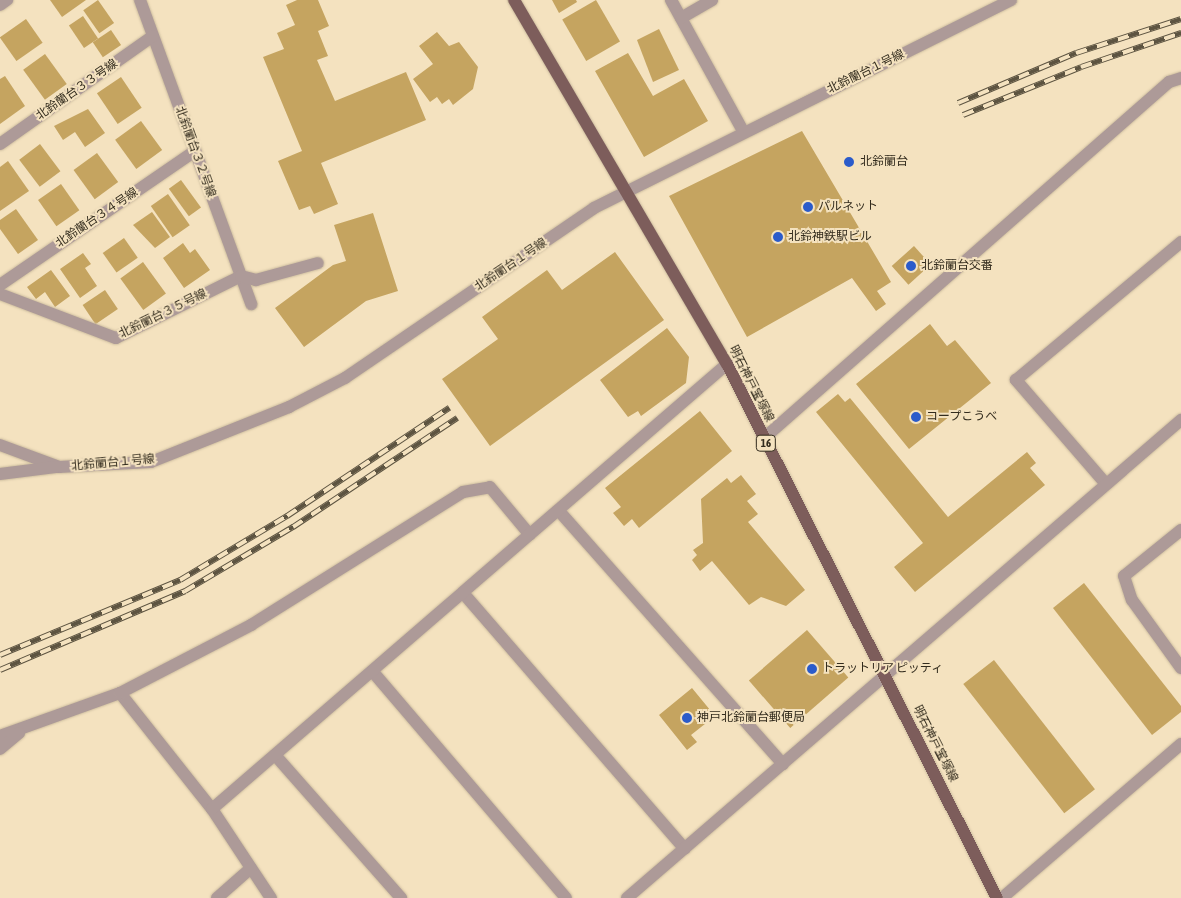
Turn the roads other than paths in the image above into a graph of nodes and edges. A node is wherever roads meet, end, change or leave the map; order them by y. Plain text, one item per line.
1 (7, 0) edge
2 (140, 0) edge
3 (514, 0) edge
4 (671, 0) edge
5 (712, 0) edge
6 (1012, 0) edge
7 (0, 5) edge
8 (681, 18) junction
9 (153, 36) junction
10 (1181, 78) edge
11 (743, 131) junction
12 (0, 144) edge
13 (195, 151) junction
14 (627, 191) junction
15 (1181, 242) edge
16 (318, 263) dead end
17 (240, 276) junction
18 (0, 285) edge
19 (0, 294) edge
20 (251, 304) dead end
21 (727, 364) junction
22 (1181, 420) edge
23 (763, 439) junction
24 (0, 445) edge
25 (59, 467) junction
26 (0, 474) edge
27 (1106, 484) junction
28 (559, 511) junction
29 (1181, 530) edge
30 (530, 535) junction
31 (464, 594) junction
32 (1181, 668) edge
33 (373, 672) junction
34 (884, 673) junction
35 (120, 693) junction
36 (23, 729) junction
37 (0, 736) edge
38 (1181, 744) edge
39 (0, 749) edge
40 (276, 755) junction
41 (783, 764) junction
42 (212, 809) junction
43 (685, 849) junction
44 (251, 868) junction
45 (217, 898) edge
46 (271, 898) edge
47 (401, 898) edge
48 (566, 898) edge
49 (627, 898) edge
50 (997, 898) edge
51 (1002, 898) edge

1 - 7 street
2 - 9 street, 北鈴蘭台３２号線
3 - 14 main road, 明石神戸宝塚線 / 16
4 - 8 street
5 - 8 street
6 - 11 street, 北鈴蘭台１号線
8 - 11 street
9 - 12 street, 北鈴蘭台３３号線
9 - 13 street, 北鈴蘭台３２号線
10 - 23 street
11 - 14 street, 北鈴蘭台１号線
13 - 17 street, 北鈴蘭台３２号線
13 - 18 street, 北鈴蘭台３４号線
14 - 21 main road, 明石神戸宝塚線 / 16
14 - 25 street, 北鈴蘭台１号線
15 - 27 street
16 - 17 street
17 - 19 street, 北鈴蘭台３５号線
17 - 20 street, 北鈴蘭台３２号線
21 - 23 main road, 明石神戸宝塚線 / 16
21 - 28 street
22 - 27 street
23 - 34 main road, 明石神戸宝塚線 / 16
24 - 25 street, 北鈴蘭台１号線
25 - 26 street
27 - 34 street
28 - 30 street
28 - 41 street
29 - 32 street
30 - 31 street
30 - 35 street
31 - 33 street
31 - 43 street
33 - 40 street
33 - 48 street
34 - 41 street
34 - 50 main road, 明石神戸宝塚線 / 16
35 - 36 street
35 - 42 street
36 - 37 street
36 - 39 street
38 - 51 street
40 - 42 street
40 - 47 street
41 - 43 street
42 - 44 street
43 - 49 street
44 - 45 street
44 - 46 street

